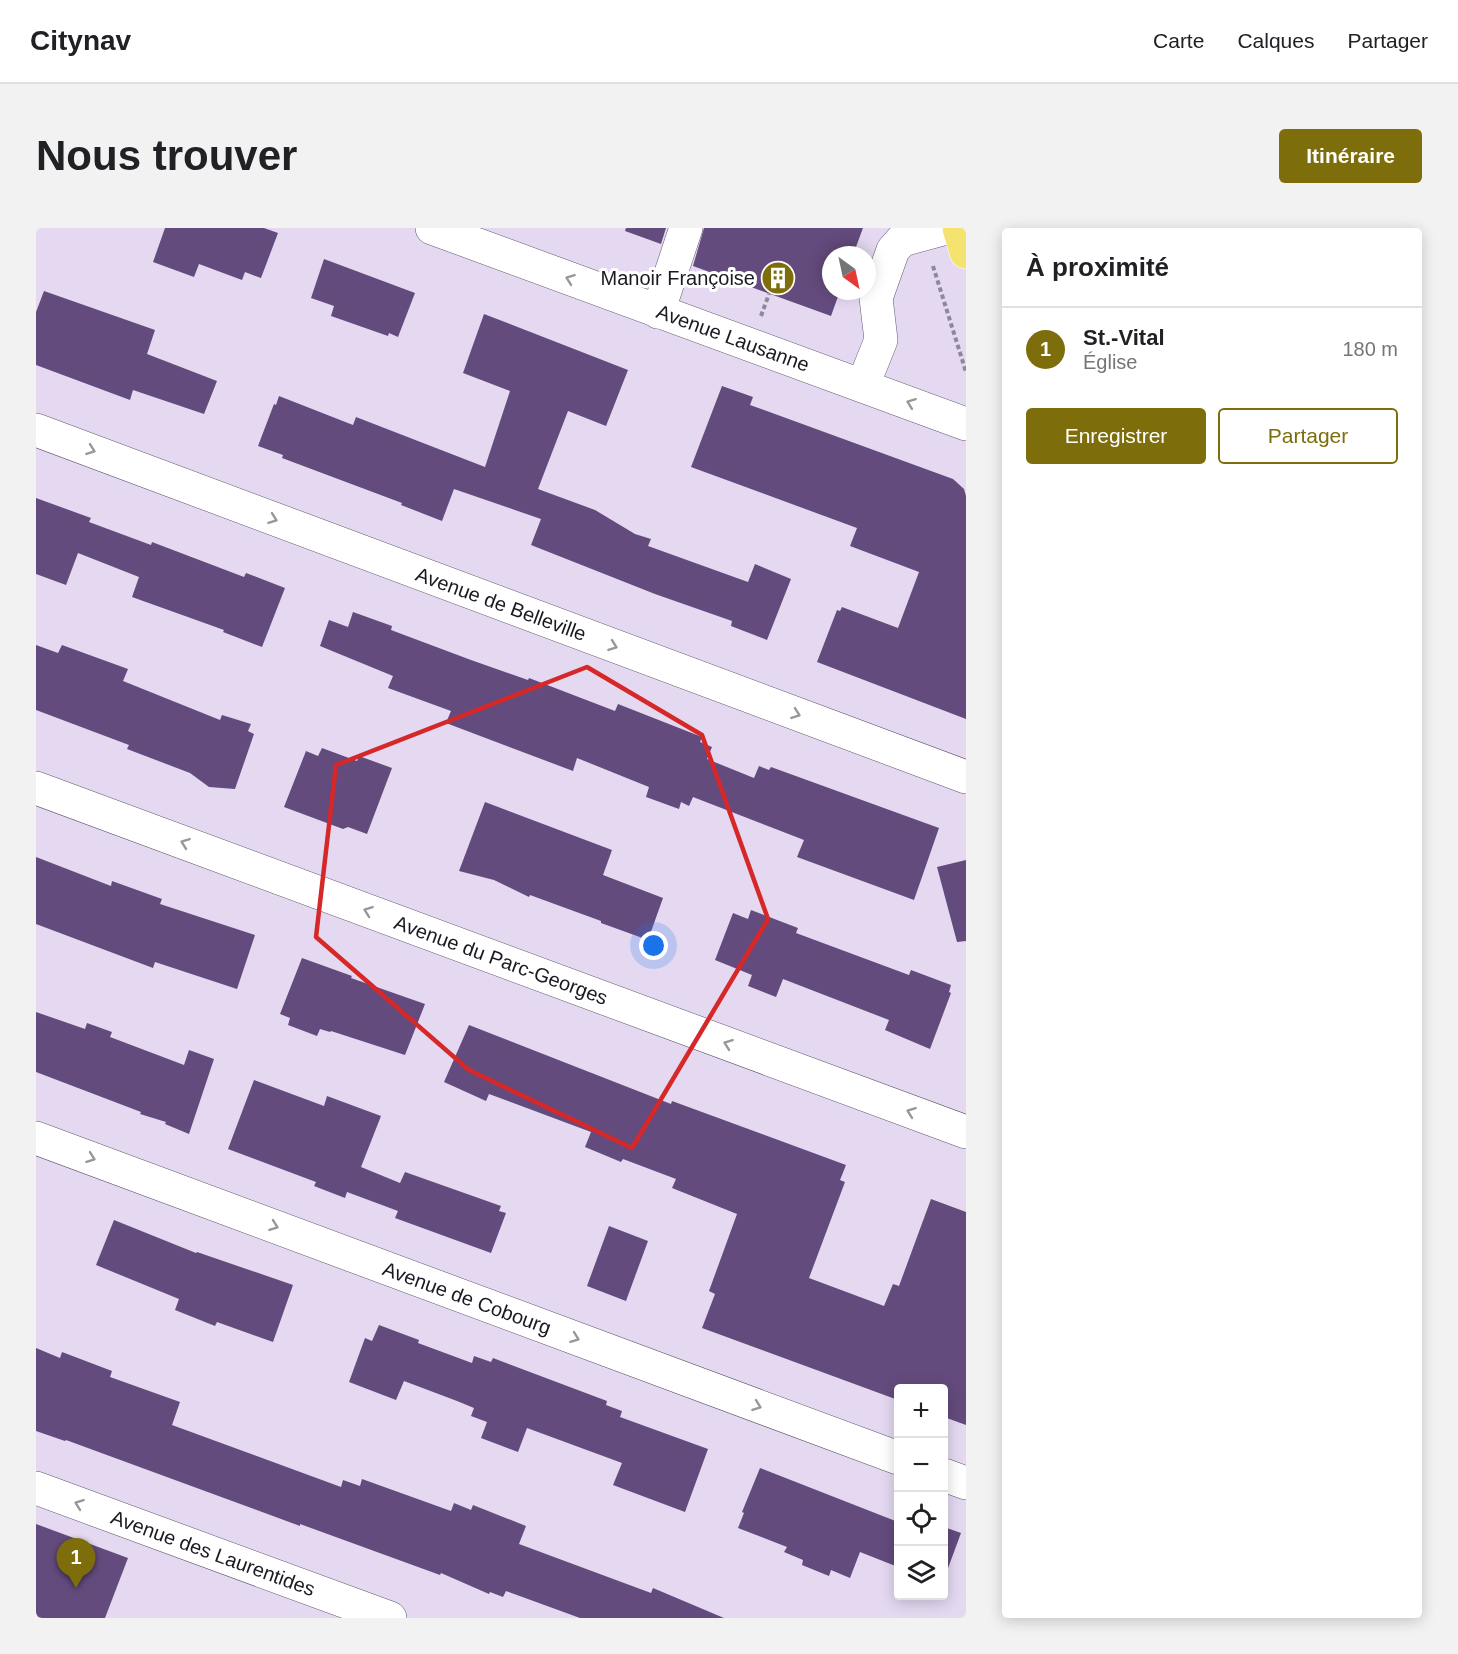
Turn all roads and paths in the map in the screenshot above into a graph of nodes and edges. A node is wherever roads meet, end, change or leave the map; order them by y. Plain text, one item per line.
1 (432, 228) edge
2 (686, 228) edge
3 (946, 228) edge
4 (959, 228) edge
5 (966, 252) edge
6 (931, 260) dead end
7 (769, 294) dead end
8 (658, 312) junction
9 (760, 319) dead end
10 (966, 372) edge
11 (863, 385) junction
12 (966, 424) edge
13 (36, 430) edge
14 (966, 777) edge
15 (36, 788) edge
16 (966, 1132) edge
17 (36, 1138) edge
18 (894, 1457) edge
19 (948, 1476) edge
20 (966, 1483) edge
21 (36, 1488) edge
22 (328, 1608) edge
23 (390, 1618) edge

8 -> 1 street, Avenue Lausanne
2 - 8 street
3 - 11 street
4 - 5 main road
6 - 10 path
7 - 9 path
8 - 11 street, Avenue Lausanne
12 -> 11 street, Avenue Lausanne
13 -> 14 street, Avenue de Belleville
16 -> 15 street, Avenue du Parc-Georges
17 -> 18 street, Avenue de Cobourg
19 - 20 street
22 -> 21 street, Avenue des Laurentides
22 - 23 street, Avenue des Laurentides

